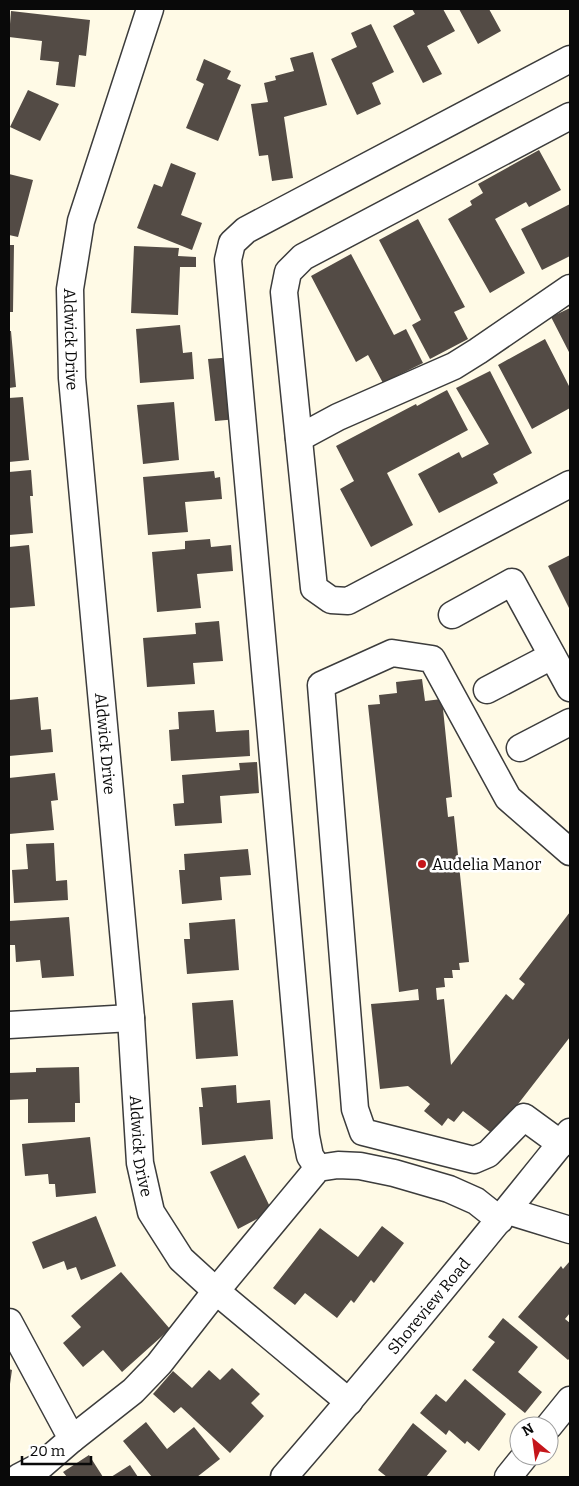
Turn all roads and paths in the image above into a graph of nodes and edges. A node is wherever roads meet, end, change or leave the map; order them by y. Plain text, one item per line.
1 (150, 9) edge
2 (570, 59) edge
3 (570, 116) edge
4 (570, 288) edge
5 (298, 438) junction
6 (570, 484) edge
7 (452, 615) dead end
8 (552, 656) junction
9 (570, 688) edge
10 (487, 690) dead end
11 (570, 722) edge
12 (520, 748) dead end
13 (570, 852) edge
14 (132, 1018) junction
15 (9, 1025) edge
16 (566, 1138) edge
17 (318, 1168) junction
18 (504, 1216) junction
19 (570, 1230) edge
20 (216, 1292) junction
21 (9, 1322) edge
22 (570, 1400) edge
23 (349, 1402) junction
24 (557, 1416) edge
25 (72, 1439) junction
26 (517, 1466) edge
27 (19, 1477) edge
28 (284, 1477) edge
29 (508, 1477) edge

1 - 14 street, Aldwick Drive
2 - 17 street
3 - 5 street
4 - 5 street
5 - 6 street
7 - 8 street
8 - 9 street
8 - 10 street
11 - 12 street
13 - 16 street
14 - 15 street
14 - 20 street, Aldwick Drive
16 - 18 street, Shoreview Road
17 - 18 street
17 - 20 street
18 - 19 street
18 - 23 street, Shoreview Road
20 - 23 street, Aldwick Drive
20 - 25 street
21 - 25 street
22 - 24 street
23 - 28 street, Shoreview Road
25 - 27 street
26 - 29 street

